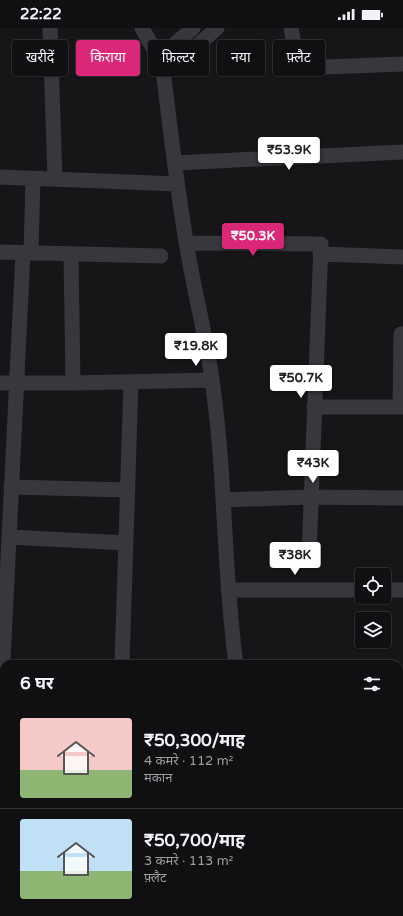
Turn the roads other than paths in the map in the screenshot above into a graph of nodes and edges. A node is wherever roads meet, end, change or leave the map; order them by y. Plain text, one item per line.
1 (50, 28) edge
2 (142, 28) edge
3 (193, 28) edge
4 (217, 28) edge
5 (291, 28) edge
6 (149, 40) edge
7 (179, 40) edge
8 (204, 40) edge
9 (403, 64) edge
10 (164, 76) edge
11 (403, 152) edge
12 (174, 163) junction
13 (0, 176) edge
14 (33, 178) junction
15 (55, 179) junction
16 (177, 184) junction
17 (186, 242) junction
18 (0, 252) edge
19 (27, 253) junction
20 (71, 254) junction
21 (320, 254) junction
22 (161, 256) dead end
23 (403, 257) edge
24 (403, 334) edge
25 (212, 380) junction
26 (131, 382) junction
27 (0, 383) edge
28 (16, 383) junction
29 (73, 383) junction
30 (314, 407) junction
31 (402, 407) edge
32 (11, 487) junction
33 (128, 490) junction
34 (310, 497) junction
35 (403, 498) edge
36 (223, 500) junction
37 (9, 537) junction
38 (126, 543) junction
39 (309, 555) dead end
40 (228, 590) junction
41 (355, 590) edge
42 (391, 590) edge
43 (403, 590) edge
44 (2, 646) edge
45 (2, 660) edge
46 (122, 660) edge
47 (235, 660) edge

1 - 15 street
2 - 6 street
3 - 7 street
4 - 8 street
5 - 9 street
10 - 12 street
11 - 12 street
12 - 16 street
13 - 14 street
14 - 15 street
14 - 19 street
15 - 16 street
16 - 17 street
17 - 21 street
17 - 25 street
18 - 19 street
19 - 20 street
19 - 28 street
20 - 22 street
20 - 29 street
21 - 23 street
21 - 30 street
24 - 31 street
25 - 26 street
25 - 36 street
26 - 29 street
26 - 33 street
27 - 28 street
28 - 29 street
28 - 32 street
30 - 31 street
30 - 34 street
32 - 33 street
32 - 37 street
33 - 38 street
34 - 35 street
34 - 36 street
34 - 39 street
36 - 40 street
37 - 38 street
37 - 44 street
38 - 46 street
40 - 41 street
40 - 47 street
42 - 43 street
44 - 45 street

